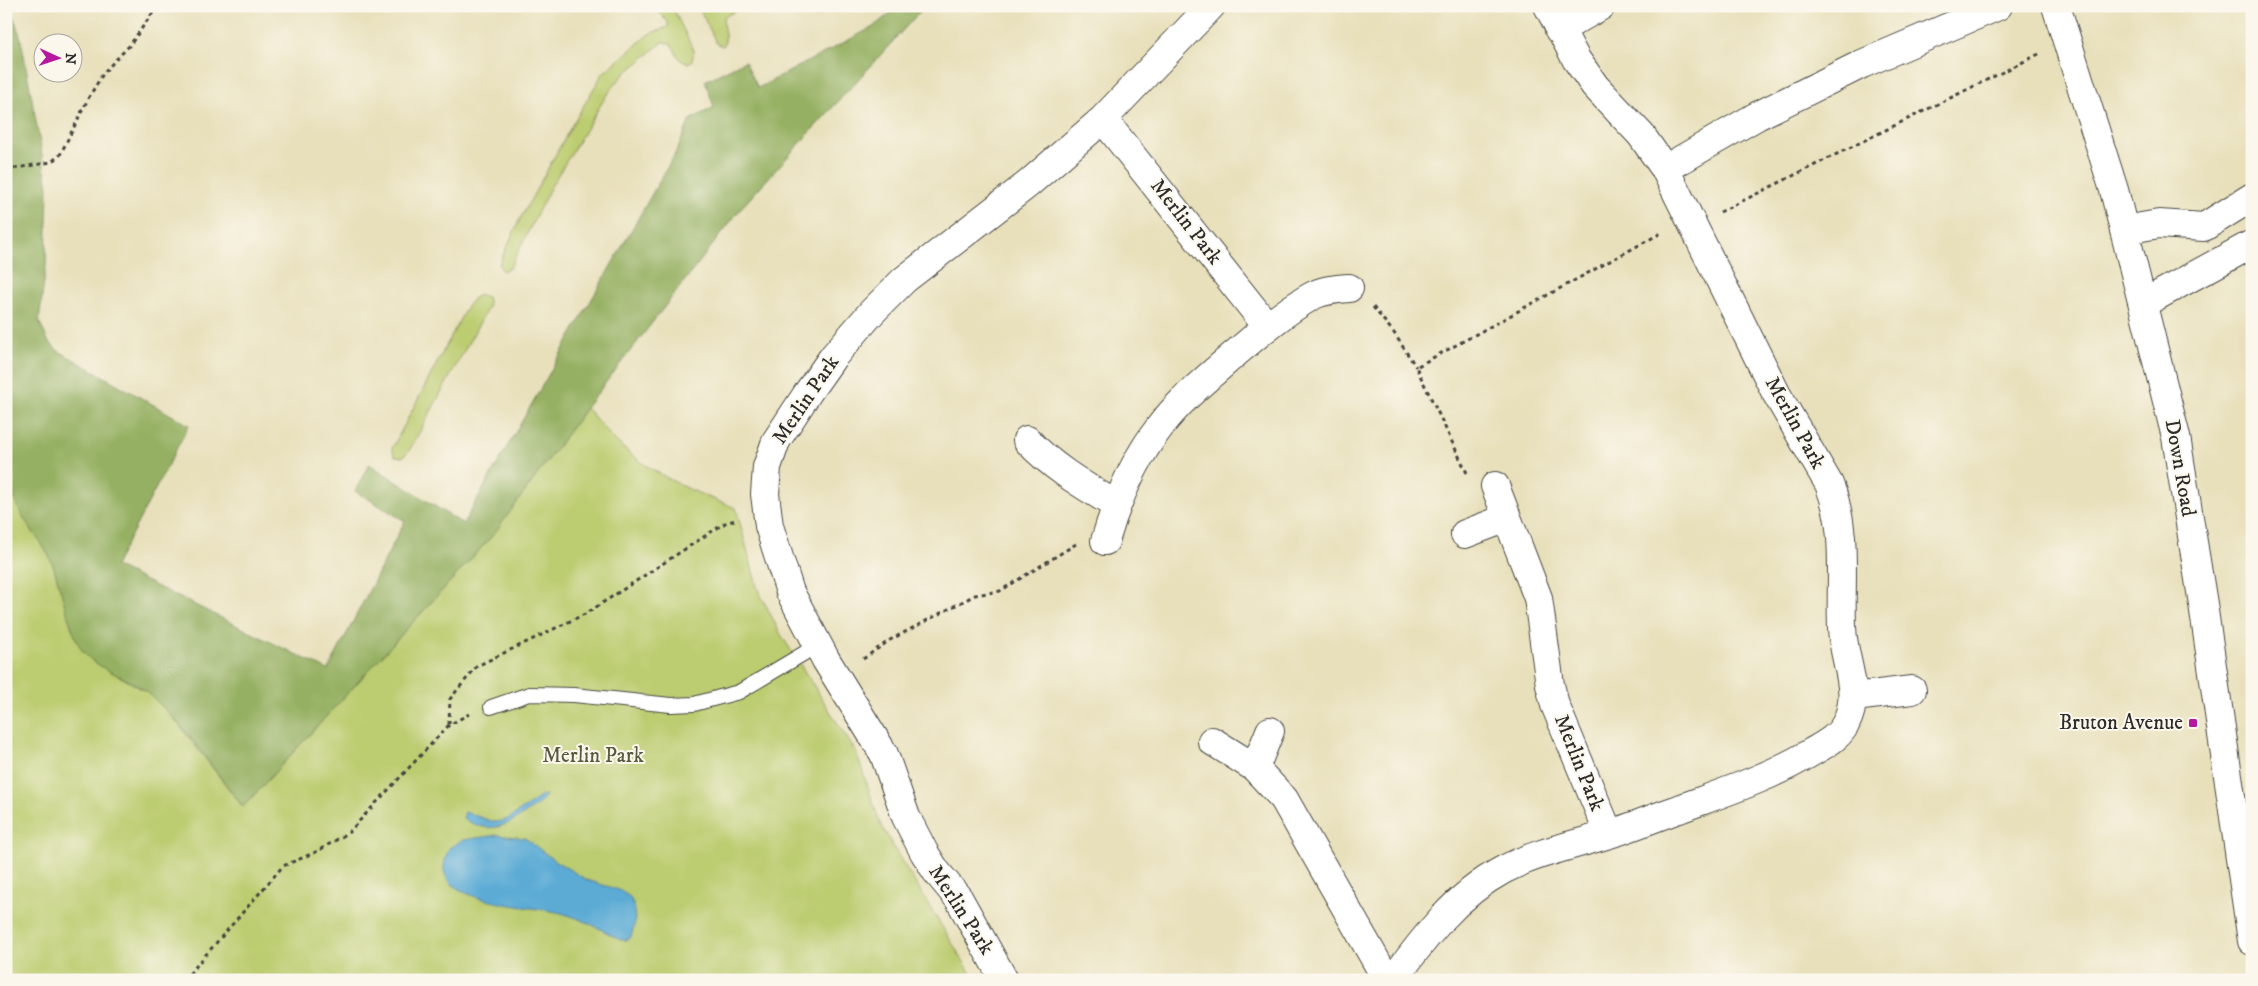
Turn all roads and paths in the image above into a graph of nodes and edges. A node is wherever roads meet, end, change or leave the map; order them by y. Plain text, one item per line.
1 (160, 6) edge
2 (1211, 6) edge
3 (1601, 6) edge
4 (1998, 6) edge
5 (2056, 6) edge
6 (1553, 18) edge
7 (2066, 40) junction
8 (1104, 119) junction
9 (1665, 168) junction
10 (6, 170) edge
11 (2252, 197) edge
12 (1692, 221) junction
13 (2124, 230) junction
14 (2252, 244) edge
15 (1349, 288) joint
16 (2144, 303) junction
17 (1267, 326) junction
18 (1416, 367) junction
19 (1026, 440) dead end
20 (1495, 486) joint
21 (767, 508) junction
22 (1114, 510) junction
23 (1507, 518) junction
24 (1464, 534) dead end
25 (1105, 540) dead end
26 (818, 645) junction
27 (838, 677) junction
28 (1912, 690) dead end
29 (1854, 697) junction
30 (491, 707) dead end
31 (1270, 732) dead end
32 (1212, 741) dead end
33 (1255, 768) junction
34 (1609, 834) junction
35 (2252, 941) edge
36 (184, 980) edge
37 (1004, 980) edge
38 (1387, 980) edge
39 (1393, 980) edge

1 - 10 path
2 - 8 street, Merlin Park
3 - 6 street, Merlin Park
4 - 9 street
5 - 7 street, Down Road
6 - 9 street, Merlin Park
7 - 12 path
7 - 13 street, Down Road
8 - 17 street, Merlin Park
8 - 21 street, Merlin Park
9 - 12 street, Merlin Park
11 - 13 street
12 - 18 path
12 - 29 street, Merlin Park
13 - 16 street, Down Road
14 - 16 street
15 - 17 street
15 - 18 path
16 - 35 street, Down Road
17 - 22 street
18 - 20 path
19 - 22 street
20 - 23 street, Merlin Park
21 - 26 street, Merlin Park
21 - 36 path
22 - 25 street
22 - 27 path
23 - 24 street
23 - 34 street, Merlin Park
26 - 27 street, Merlin Park
26 - 30 lane
27 - 37 street, Merlin Park
28 - 29 street
29 - 34 street, Merlin Park
31 - 33 street
32 - 33 street
33 - 38 street
34 - 39 street, Merlin Park

